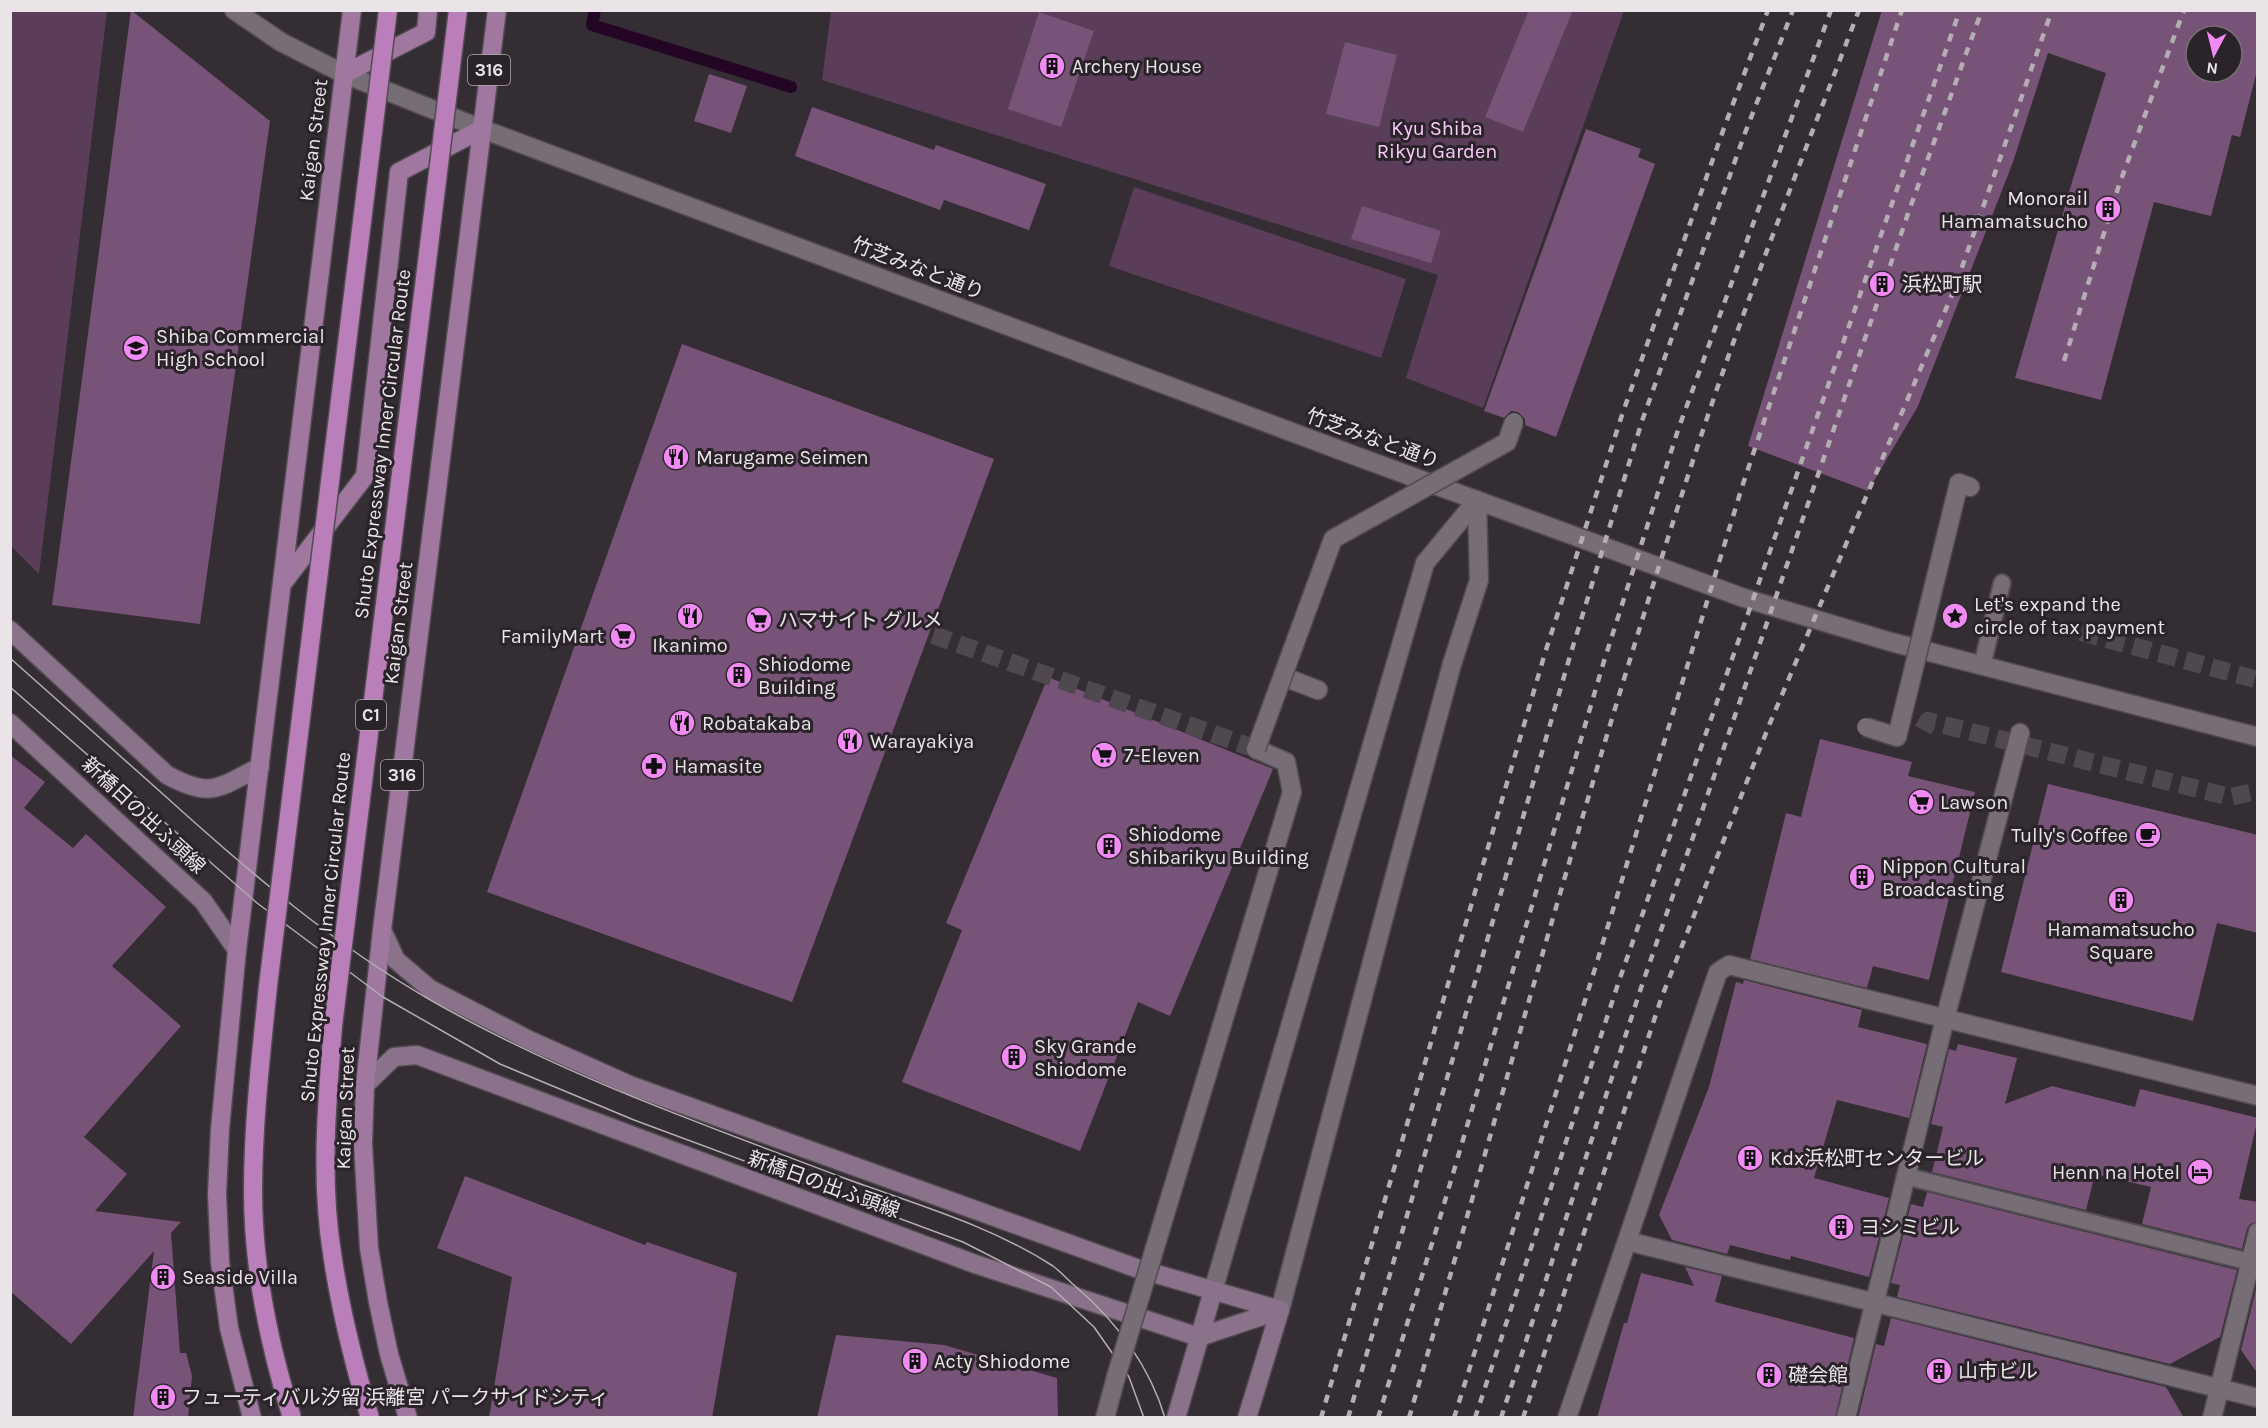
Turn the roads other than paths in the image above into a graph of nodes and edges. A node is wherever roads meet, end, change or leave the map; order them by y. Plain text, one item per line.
1 (234, 10) edge
2 (352, 10) edge
3 (388, 10) edge
4 (428, 10) edge
5 (458, 10) edge
6 (497, 10) edge
7 (344, 74) junction
8 (482, 129) junction
9 (1514, 422) dead end
10 (1970, 487) dead end
11 (1477, 500) junction
12 (2002, 583) dead end
13 (281, 586) junction
14 (10, 630) edge
15 (1982, 666) junction
16 (1284, 677) junction
17 (1318, 690) dead end
18 (10, 723) edge
19 (1866, 727) dead end
20 (2020, 733) dead end
21 (2258, 736) edge
22 (260, 767) junction
23 (382, 930) junction
24 (237, 950) junction
25 (1945, 1019) junction
26 (365, 1085) junction
27 (2258, 1096) edge
28 (1905, 1176) junction
29 (2258, 1232) edge
30 (1627, 1241) junction
31 (2251, 1274) edge
32 (1213, 1291) junction
33 (1874, 1302) junction
34 (1280, 1310) junction
35 (1199, 1337) junction
36 (2219, 1389) junction
37 (2258, 1398) edge
38 (252, 1418) edge
39 (292, 1418) edge
40 (370, 1418) edge
41 (408, 1418) edge
42 (1105, 1418) edge
43 (1176, 1418) edge
44 (1246, 1418) edge
45 (1567, 1418) edge
46 (1846, 1418) edge
47 (2212, 1418) edge

1 - 7 street, 竹芝みなと通り
2 - 7 main road, Kaigan Street
3 - 39 highway, bridge
4 - 7 main road
5 - 40 highway, Shuto Expressway Inner Circular Route / C1, bridge
6 - 8 main road, Kaigan Street / 316
7 - 8 street, 竹芝みなと通り
7 - 13 main road, Kaigan Street
8 - 11 street, 竹芝みなと通り
8 - 13 main road
8 - 23 main road, Kaigan Street / 316
9 - 16 street, bridge
10 - 19 street, bridge
11 - 15 street, 竹芝みなと通り
11 - 32 street
11 - 34 street
12 - 15 lane
13 - 22 main road, Kaigan Street
14 - 22 main road
15 - 21 street, 竹芝みなと通り
16 - 17 street
16 - 42 street, bridge
18 - 24 main road, 新橋日の出ふ頭線
20 - 25 street
22 - 24 main road, Kaigan Street
23 - 26 main road, Kaigan Street / 316
23 - 32 main road, 新橋日の出ふ頭線
24 - 38 main road, Kaigan Street
25 - 27 street
25 - 28 street
25 - 30 street
26 - 35 main road, 新橋日の出ふ頭線
26 - 41 main road, Kaigan Street / 316
28 - 31 lane
28 - 33 street
29 - 31 street
30 - 33 street
30 - 45 street
31 - 36 street
32 - 34 main road, 新橋日の出ふ頭線
32 - 35 main road
33 - 36 street
33 - 46 street
34 - 35 main road
34 - 44 main road
35 - 43 main road
36 - 37 street
36 - 47 street

